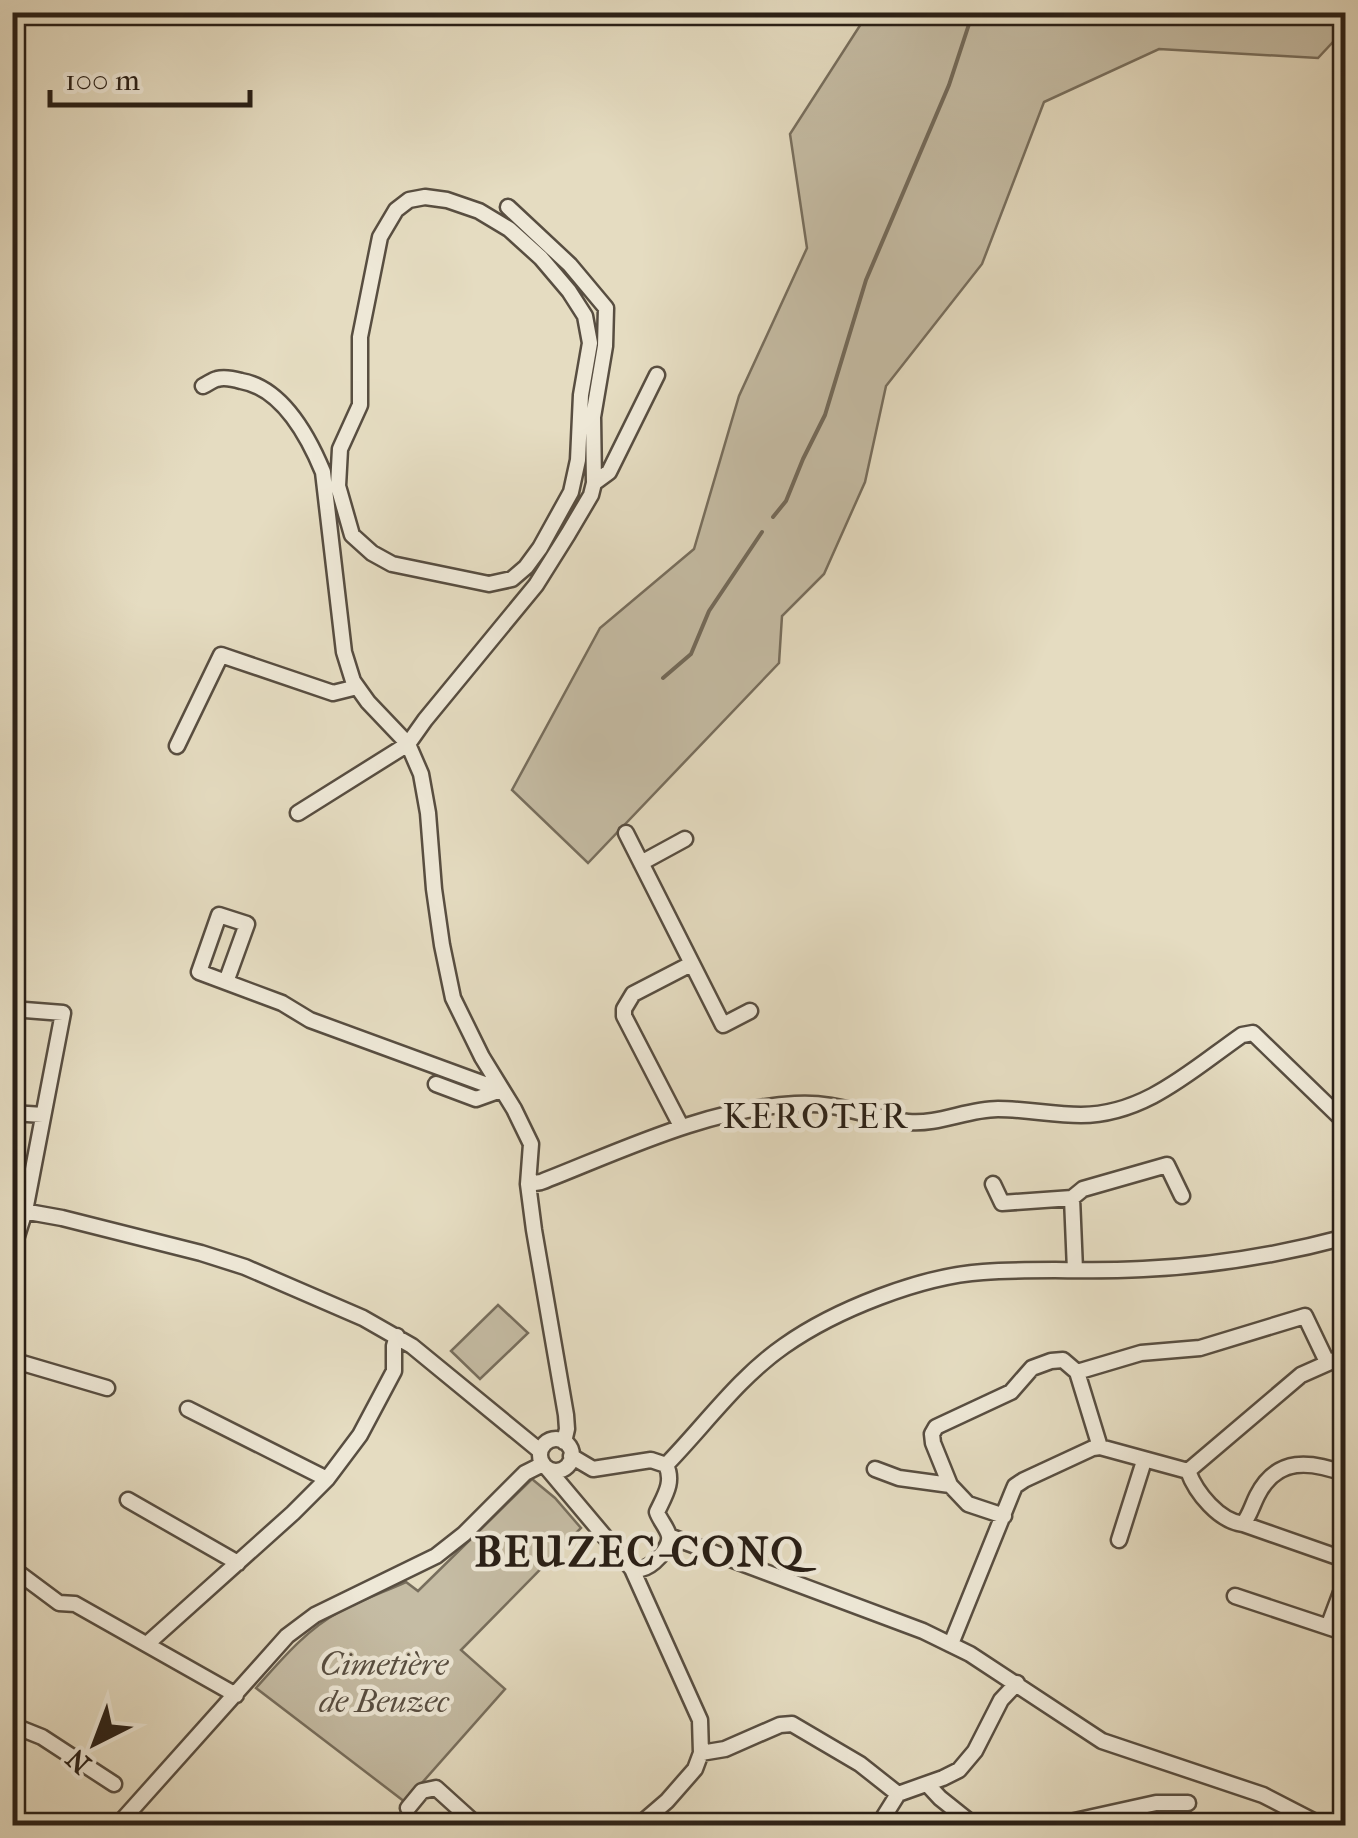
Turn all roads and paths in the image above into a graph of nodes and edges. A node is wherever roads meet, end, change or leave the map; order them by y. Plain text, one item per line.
1 (508, 207) dead end
2 (657, 376) dead end
3 (203, 386) dead end
4 (594, 483) junction
5 (352, 535) junction
6 (333, 548) junction
7 (358, 687) junction
8 (408, 744) junction
9 (177, 746) dead end
10 (298, 813) dead end
11 (626, 833) dead end
12 (685, 839) dead end
13 (641, 864) junction
14 (691, 964) junction
15 (226, 982) junction
16 (12, 1009) edge
17 (750, 1010) dead end
18 (436, 1084) dead end
19 (501, 1090) junction
20 (12, 1112) edge
21 (43, 1116) junction
22 (1346, 1123) edge
23 (681, 1126) junction
24 (528, 1184) junction
25 (993, 1184) dead end
26 (1182, 1196) dead end
27 (1072, 1198) junction
28 (19, 1210) edge
29 (1346, 1237) edge
30 (12, 1252) edge
31 (1074, 1270) junction
32 (397, 1336) junction
33 (423, 1355) junction
34 (1346, 1356) edge
35 (12, 1360) edge
36 (1327, 1362) junction
37 (394, 1371) junction
38 (1076, 1372) junction
39 (107, 1388) dead end
40 (188, 1408) dead end
41 (564, 1442) junction
42 (1100, 1447) junction
43 (572, 1456) junction
44 (543, 1461) junction
45 (1144, 1461) junction
46 (666, 1464) junction
47 (875, 1469) dead end
48 (1188, 1471) junction
49 (1346, 1474) edge
50 (326, 1479) junction
51 (950, 1485) junction
52 (128, 1500) dead end
53 (1004, 1516) junction
54 (1243, 1524) junction
55 (669, 1536) junction
56 (1120, 1540) dead end
57 (1346, 1560) edge
58 (238, 1562) junction
59 (12, 1568) edge
60 (632, 1569) junction
61 (1346, 1579) edge
62 (1235, 1596) dead end
63 (1328, 1627) junction
64 (1346, 1633) edge
65 (147, 1644) junction
66 (951, 1644) junction
67 (1017, 1683) junction
68 (236, 1695) junction
69 (12, 1724) edge
70 (701, 1753) junction
71 (114, 1784) dead end
72 (927, 1784) junction
73 (898, 1794) junction
74 (1188, 1803) dead end
75 (408, 1808) dead end
76 (117, 1826) edge
77 (478, 1826) edge
78 (638, 1826) edge
79 (878, 1826) edge
80 (975, 1826) edge
81 (1052, 1826) edge
82 (1322, 1826) edge

1 - 4 street
2 - 4 street
3 - 6 street
4 - 8 street
5 - 5 street
5 - 6 street
6 - 7 street
7 - 8 street
7 - 9 street
8 - 10 street
8 - 19 street
11 - 13 street
12 - 13 street
13 - 14 street
14 - 17 street
14 - 23 street
15 - 15 street
15 - 19 street
16 - 21 street
18 - 19 street
19 - 24 street
20 - 21 street
21 - 28 street
22 - 23 street
23 - 24 street
24 - 41 street
25 - 27 street
26 - 27 street
27 - 31 street
28 - 30 street
28 - 32 street
29 - 31 street
31 - 46 street
32 - 33 street
32 - 37 street
33 - 37 street
33 - 44 street
34 - 36 street
35 - 39 street
36 - 38 street
36 - 48 street
37 - 50 street
38 - 42 street
38 - 51 street
40 - 50 street
41 - 43 street
41 - 44 street
42 - 45 street
42 - 53 street
43 - 44 street
43 - 46 street
44 - 60 street
44 - 68 street
45 - 48 street
45 - 56 street
46 - 55 street
47 - 51 street
48 - 54 street
49 - 54 street
50 - 58 street
51 - 53 street
52 - 58 street
53 - 66 street
54 - 57 street
55 - 60 street
55 - 66 street
58 - 65 street
59 - 65 street
60 - 70 street
61 - 63 street
62 - 63 street
63 - 64 street
65 - 68 street
66 - 67 street
67 - 72 street
67 - 82 street
68 - 76 street
69 - 71 street
70 - 73 street
70 - 78 street
72 - 73 street
72 - 80 street
73 - 79 street
74 - 81 street
75 - 77 street

